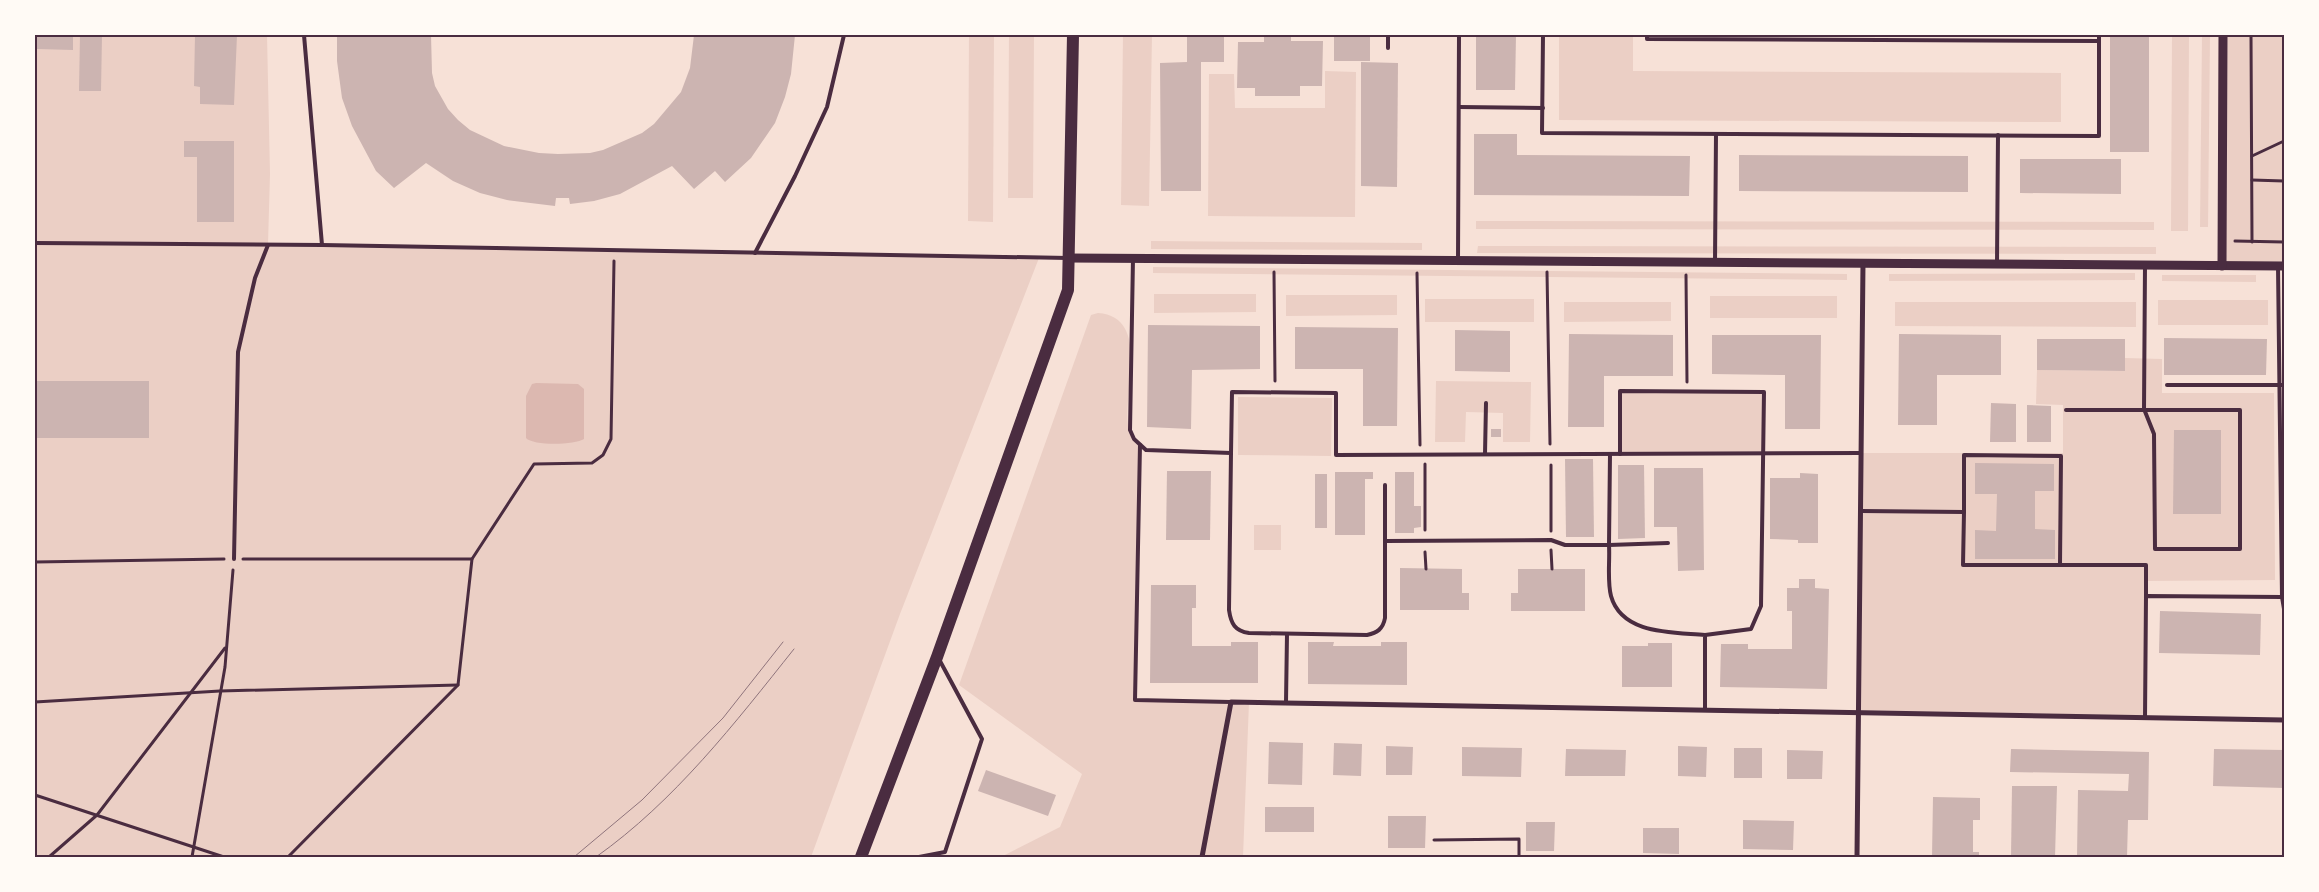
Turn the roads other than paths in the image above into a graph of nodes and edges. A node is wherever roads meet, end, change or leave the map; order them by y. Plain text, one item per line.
1 (304, 35) edge
2 (844, 35) edge
3 (1073, 35) edge
4 (1388, 35) edge
5 (1459, 35) edge
6 (1543, 35) edge
7 (1647, 35) edge
8 (2100, 35) edge
9 (2223, 35) edge
10 (1862, 38) edge
11 (2100, 41) junction
12 (1388, 48) dead end
13 (1459, 108) junction
14 (1542, 108) junction
15 (1716, 134) junction
16 (1998, 135) junction
17 (35, 243) edge
18 (268, 245) junction
19 (322, 245) junction
20 (756, 253) junction
21 (1068, 258) junction
22 (1133, 258) junction
23 (1458, 262) junction
24 (1716, 262) junction
25 (1863, 263) junction
26 (1997, 264) junction
27 (2145, 265) junction
28 (2222, 266) junction
29 (2281, 266) edge
30 (2167, 385) dead end
31 (2279, 385) junction
32 (2284, 385) edge
33 (1486, 403) dead end
34 (2144, 409) junction
35 (2066, 410) dead end
36 (1140, 446) junction
37 (1231, 453) junction
38 (1763, 453) junction
39 (1861, 453) junction
40 (1486, 454) junction
41 (1610, 454) junction
42 (1620, 454) junction
43 (1385, 484) dead end
44 (2282, 510) edge
45 (1861, 512) junction
46 (1964, 512) junction
47 (1385, 541) junction
48 (1668, 543) dead end
49 (1610, 545) junction
50 (234, 559) road end
51 (2060, 565) junction
52 (2146, 596) junction
53 (2282, 597) junction
54 (2284, 609) edge
55 (1287, 634) junction
56 (1705, 635) junction
57 (937, 657) junction
58 (1230, 702) junction
59 (1286, 702) junction
60 (1704, 709) junction
61 (1858, 714) junction
62 (2145, 718) junction
63 (2284, 720) edge
64 (861, 857) edge
65 (919, 857) edge
66 (1202, 857) edge
67 (1857, 857) edge

1 - 19 lane
2 - 20 lane
3 - 21 main road
4 - 12 lane
5 - 13 lane
6 - 14 lane
7 - 10 lane
8 - 11 lane
9 - 28 street
10 - 11 lane
11 - 16 lane
13 - 14 lane
13 - 23 lane
14 - 15 lane
15 - 16 lane
15 - 24 lane
16 - 26 lane
17 - 18 lane
18 - 19 lane
18 - 50 lane
19 - 20 lane
20 - 21 lane
21 - 22 street
21 - 57 main road
22 - 23 street
22 - 36 lane
23 - 24 street
24 - 25 street
25 - 26 street
25 - 39 street
26 - 27 street
27 - 28 street
27 - 34 lane
28 - 29 street
29 - 31 lane
30 - 31 lane
31 - 32 lane
31 - 44 lane
33 - 40 lane
34 - 34 lane
34 - 35 lane
36 - 37 lane
36 - 58 lane
37 - 40 lane
37 - 55 lane
38 - 39 lane
38 - 42 lane
38 - 42 lane
38 - 56 lane
39 - 45 street
40 - 41 lane
41 - 42 lane
41 - 49 lane
43 - 47 lane
44 - 53 lane
45 - 46 lane
45 - 61 street
46 - 51 lane
46 - 51 lane
47 - 49 lane
47 - 55 lane
48 - 49 lane
49 - 56 lane
51 - 52 lane
52 - 53 lane
52 - 62 lane
53 - 54 lane
55 - 59 lane
56 - 60 lane
57 - 64 main road
57 - 65 lane
58 - 59 street
58 - 66 street
59 - 60 street
60 - 61 street
61 - 62 street
61 - 67 street
62 - 63 street

